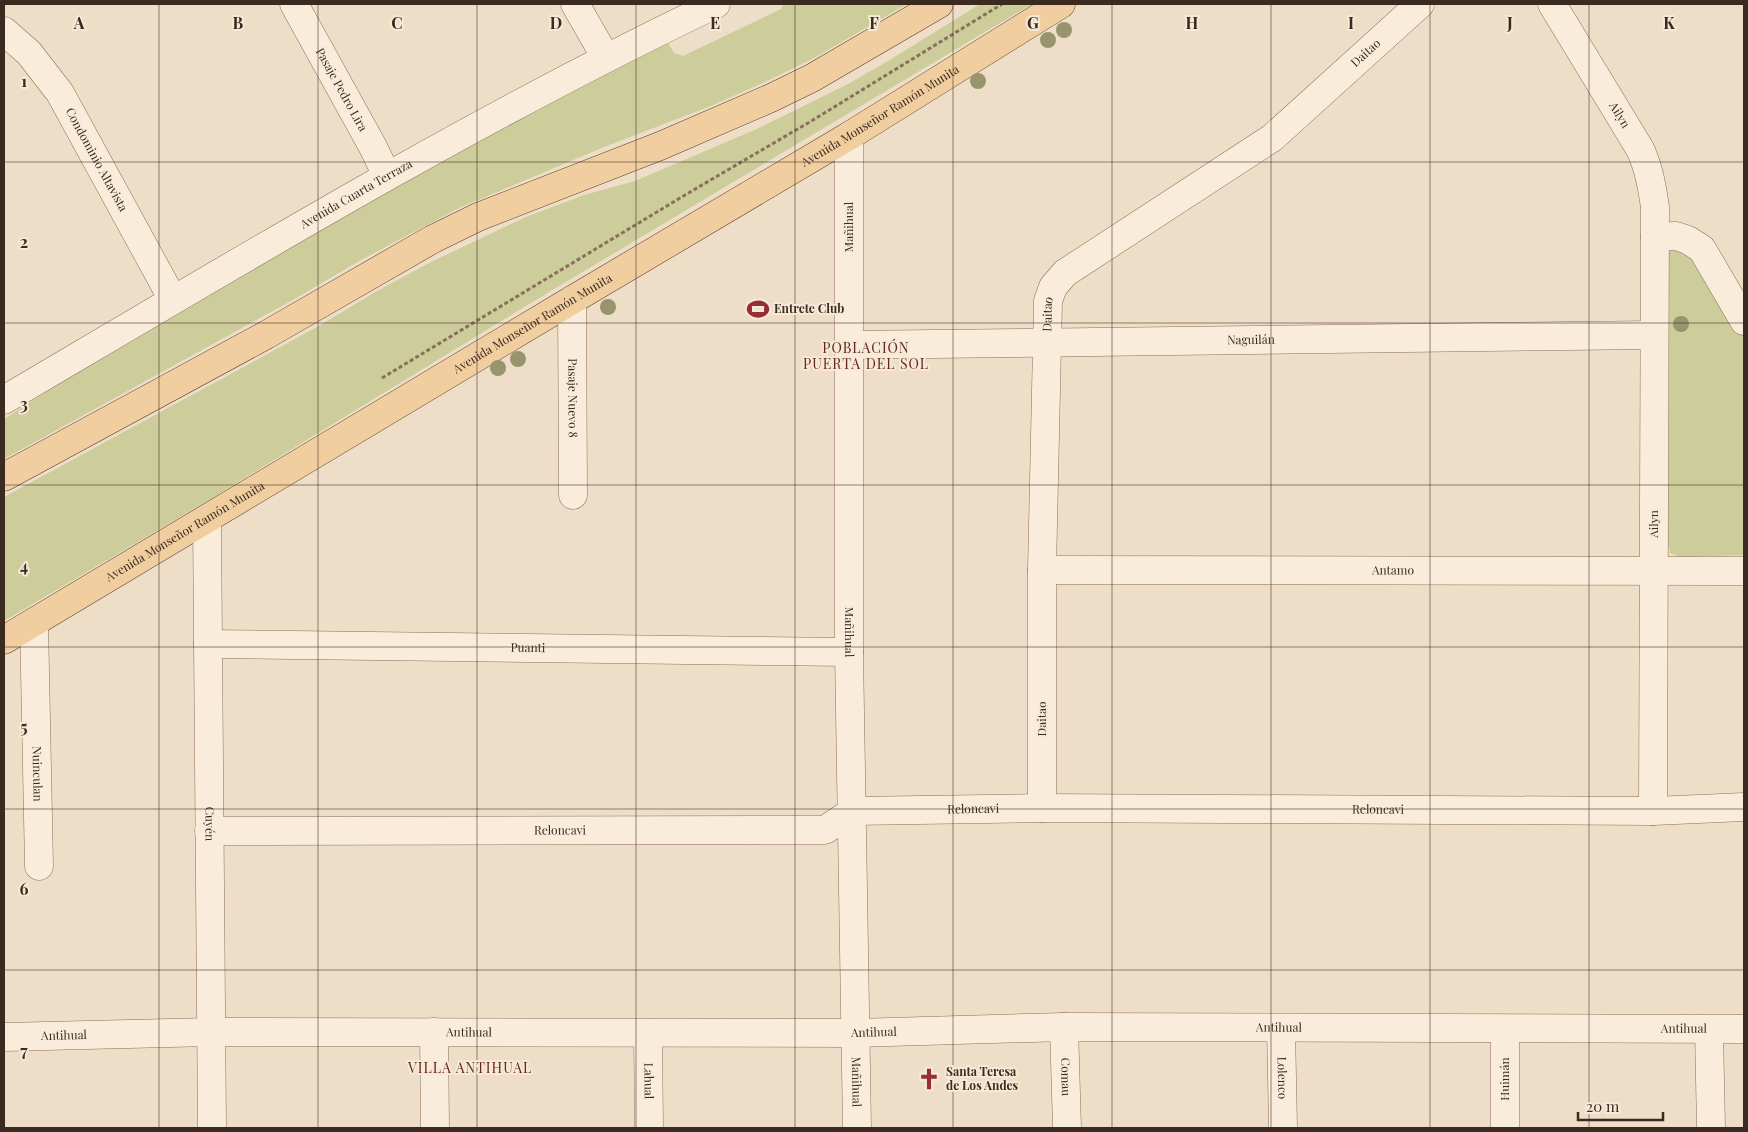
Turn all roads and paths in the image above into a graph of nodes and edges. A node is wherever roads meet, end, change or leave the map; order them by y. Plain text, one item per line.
1 (294, 4) edge
2 (575, 4) edge
3 (716, 4) edge
4 (938, 4) edge
5 (1002, 4) edge
6 (1061, 4) edge
7 (1420, 4) edge
8 (1552, 4) edge
9 (4, 31) edge
10 (606, 58) junction
11 (848, 136) junction
12 (387, 176) junction
13 (1655, 237) junction
14 (174, 300) junction
15 (572, 300) junction
16 (1744, 321) edge
17 (1654, 335) junction
18 (1047, 342) junction
19 (849, 345) junction
20 (380, 379) dead end
21 (4, 400) edge
22 (4, 477) edge
23 (573, 495) dead end
24 (207, 519) junction
25 (1042, 570) junction
26 (1744, 571) edge
27 (1654, 572) junction
28 (34, 622) junction
29 (4, 640) edge
30 (208, 644) junction
31 (849, 652) junction
32 (1744, 807) edge
33 (1042, 808) junction
34 (853, 811) junction
35 (1653, 811) junction
36 (209, 831) junction
37 (39, 866) dead end
38 (1064, 1027) junction
39 (1281, 1028) junction
40 (1505, 1029) junction
41 (1744, 1029) edge
42 (1709, 1030) junction
43 (211, 1032) junction
44 (434, 1032) junction
45 (648, 1033) junction
46 (855, 1033) junction
47 (4, 1037) edge
48 (212, 1128) edge
49 (435, 1128) edge
50 (649, 1128) edge
51 (857, 1128) edge
52 (1067, 1128) edge
53 (1283, 1128) edge
54 (1505, 1128) edge
55 (1711, 1128) edge

1 - 12 street, Pasaje Pedro Lira
2 - 10 street
3 - 10 street, Avenida Cuarta Terraza
4 - 22 main road
5 - 20 path
6 - 11 main road, Avenida Monseñor Ramón Munita
7 - 18 street, Daitao
8 - 13 street, Ailyn
9 - 14 street, Condominio Altavista
10 - 12 street, Avenida Cuarta Terraza
11 - 15 main road, Avenida Monseñor Ramón Munita
11 - 19 street, Mañihual
12 - 14 street, Avenida Cuarta Terraza
13 - 16 street
13 - 17 street, Ailyn
14 - 21 street, Avenida Cuarta Terraza
15 - 23 street, Pasaje Nuevo 8
15 - 24 main road, Avenida Monseñor Ramón Munita
17 - 18 street, Naguilán
17 - 27 street, Ailyn
18 - 19 street, Naguilán
18 - 25 street, Daitao
19 - 31 street, Mañihual
24 - 28 main road, Avenida Monseñor Ramón Munita
24 - 30 street, Cuyén
25 - 27 street, Antamo
25 - 33 street, Daitao
26 - 27 street, Antamo
27 - 35 street, Ailyn
28 - 29 main road, Avenida Monseñor Ramón Munita
28 - 37 street, Nuinculan
30 - 31 street, Puanti
30 - 36 street, Cuyén
31 - 34 street, Mañihual
32 - 35 street, Reloncavi
33 - 34 street, Reloncavi
33 - 35 street, Reloncavi
34 - 36 street, Reloncavi
34 - 46 street, Mañihual
36 - 43 street, Cuyén
38 - 39 street, Antihual
38 - 46 street, Antihual
38 - 52 street, Comau
39 - 40 street, Antihual
39 - 53 street, Lolenco
40 - 42 street, Antihual
40 - 54 street, Huimán
41 - 42 street, Antihual
42 - 55 street
43 - 44 street, Antihual
43 - 47 street, Antihual
43 - 48 street, Cuyén
44 - 45 street, Antihual
44 - 49 street
45 - 46 street, Antihual
45 - 50 street, Lahual
46 - 51 street, Mañihual

